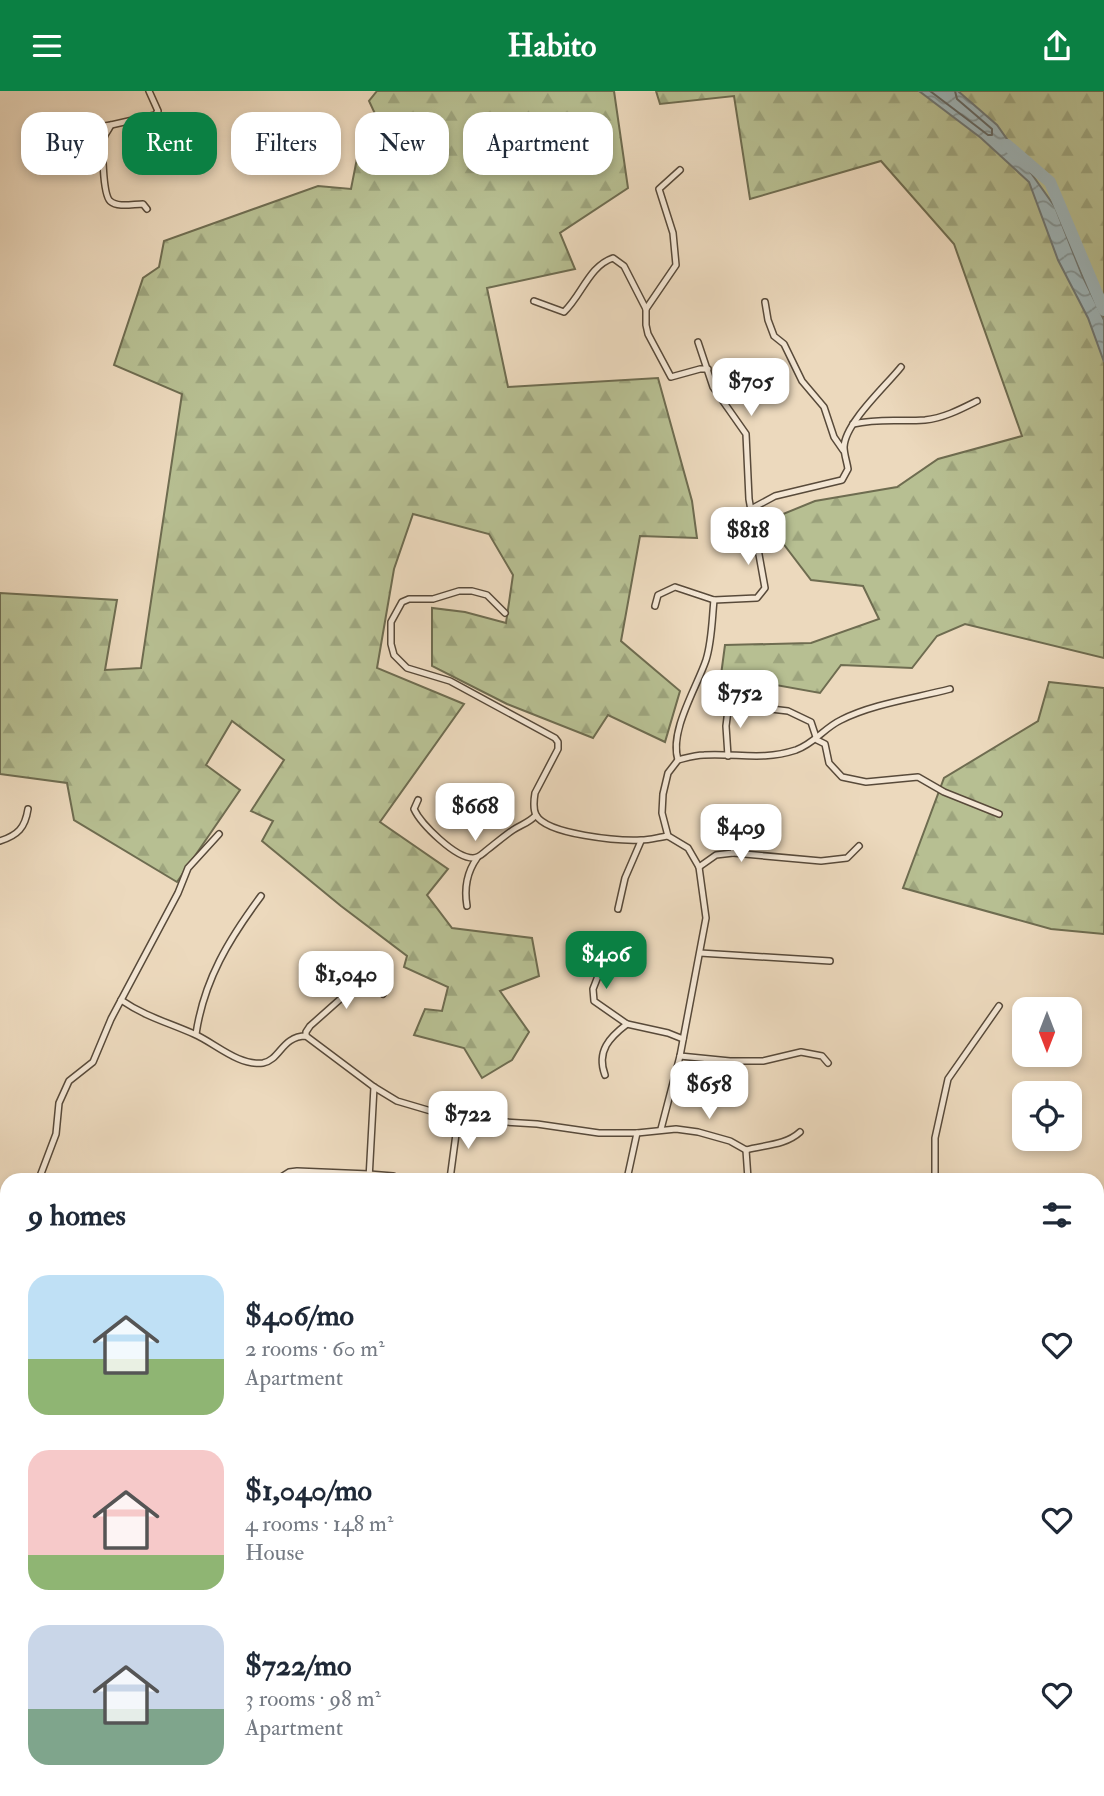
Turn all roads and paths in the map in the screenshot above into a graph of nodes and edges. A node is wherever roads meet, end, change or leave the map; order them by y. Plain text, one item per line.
1 (149, 91) edge
2 (108, 125) edge
3 (111, 125) junction
4 (680, 170) dead end
5 (147, 209) dead end
6 (534, 301) dead end
7 (765, 302) dead end
8 (646, 309) junction
9 (698, 342) dead end
10 (901, 367) dead end
11 (708, 369) junction
12 (977, 401) dead end
13 (853, 424) junction
14 (844, 450) junction
15 (751, 509) junction
16 (677, 577) dead end
17 (676, 587) junction
18 (715, 600) junction
19 (655, 606) dead end
20 (505, 613) dead end
21 (950, 689) dead end
22 (729, 702) dead end
23 (771, 709) dead end
24 (817, 740) junction
25 (728, 756) junction
26 (678, 760) junction
27 (418, 800) dead end
28 (28, 809) dead end
29 (999, 814) dead end
30 (536, 815) junction
31 (739, 827) dead end
32 (219, 834) dead end
33 (668, 835) junction
34 (0, 841) edge
35 (641, 841) junction
36 (859, 846) dead end
37 (733, 853) junction
38 (477, 858) junction
39 (699, 867) junction
40 (261, 896) dead end
41 (467, 906) dead end
42 (618, 909) dead end
43 (607, 953) dead end
44 (700, 953) junction
45 (830, 961) dead end
46 (383, 994) dead end
47 (121, 1000) junction
48 (999, 1006) dead end
49 (627, 1024) junction
50 (196, 1034) junction
51 (306, 1036) junction
52 (683, 1039) junction
53 (680, 1056) junction
54 (828, 1063) dead end
55 (605, 1075) dead end
56 (374, 1087) junction
57 (458, 1119) junction
58 (661, 1129) junction
59 (800, 1132) dead end
60 (637, 1133) junction
61 (746, 1150) junction
62 (42, 1173) edge
63 (287, 1173) edge
64 (326, 1173) edge
65 (369, 1173) edge
66 (451, 1173) edge
67 (627, 1173) edge
68 (748, 1173) edge
69 (935, 1173) edge

1 - 3 street
2 - 3 street
3 - 5 street
4 - 8 street
6 - 8 street
7 - 14 street
8 - 11 street
9 - 11 street
10 - 13 street
11 - 15 street
12 - 13 street
13 - 14 street
14 - 15 street
15 - 18 street
16 - 17 street
17 - 18 street
17 - 19 street
18 - 26 street
20 - 30 street
21 - 24 street
22 - 25 street
23 - 24 street
24 - 25 street
24 - 29 street
25 - 26 street
26 - 33 street
27 - 38 street
28 - 34 street
30 - 35 street
30 - 38 street
31 - 37 street
32 - 47 street
33 - 35 street
33 - 39 street
35 - 42 street
36 - 37 street
37 - 39 street
38 - 41 street
39 - 44 street
40 - 50 street
43 - 49 street
44 - 45 street
44 - 52 street
46 - 51 street
47 - 50 street
47 - 62 street
48 - 69 street
49 - 52 street
49 - 55 street
50 - 51 street
51 - 56 street
52 - 53 street
53 - 54 street
53 - 58 street
56 - 57 street
56 - 65 street
57 - 60 street
57 - 66 street
58 - 60 street
58 - 61 street
59 - 61 street
60 - 67 street
61 - 68 street
63 - 64 street

